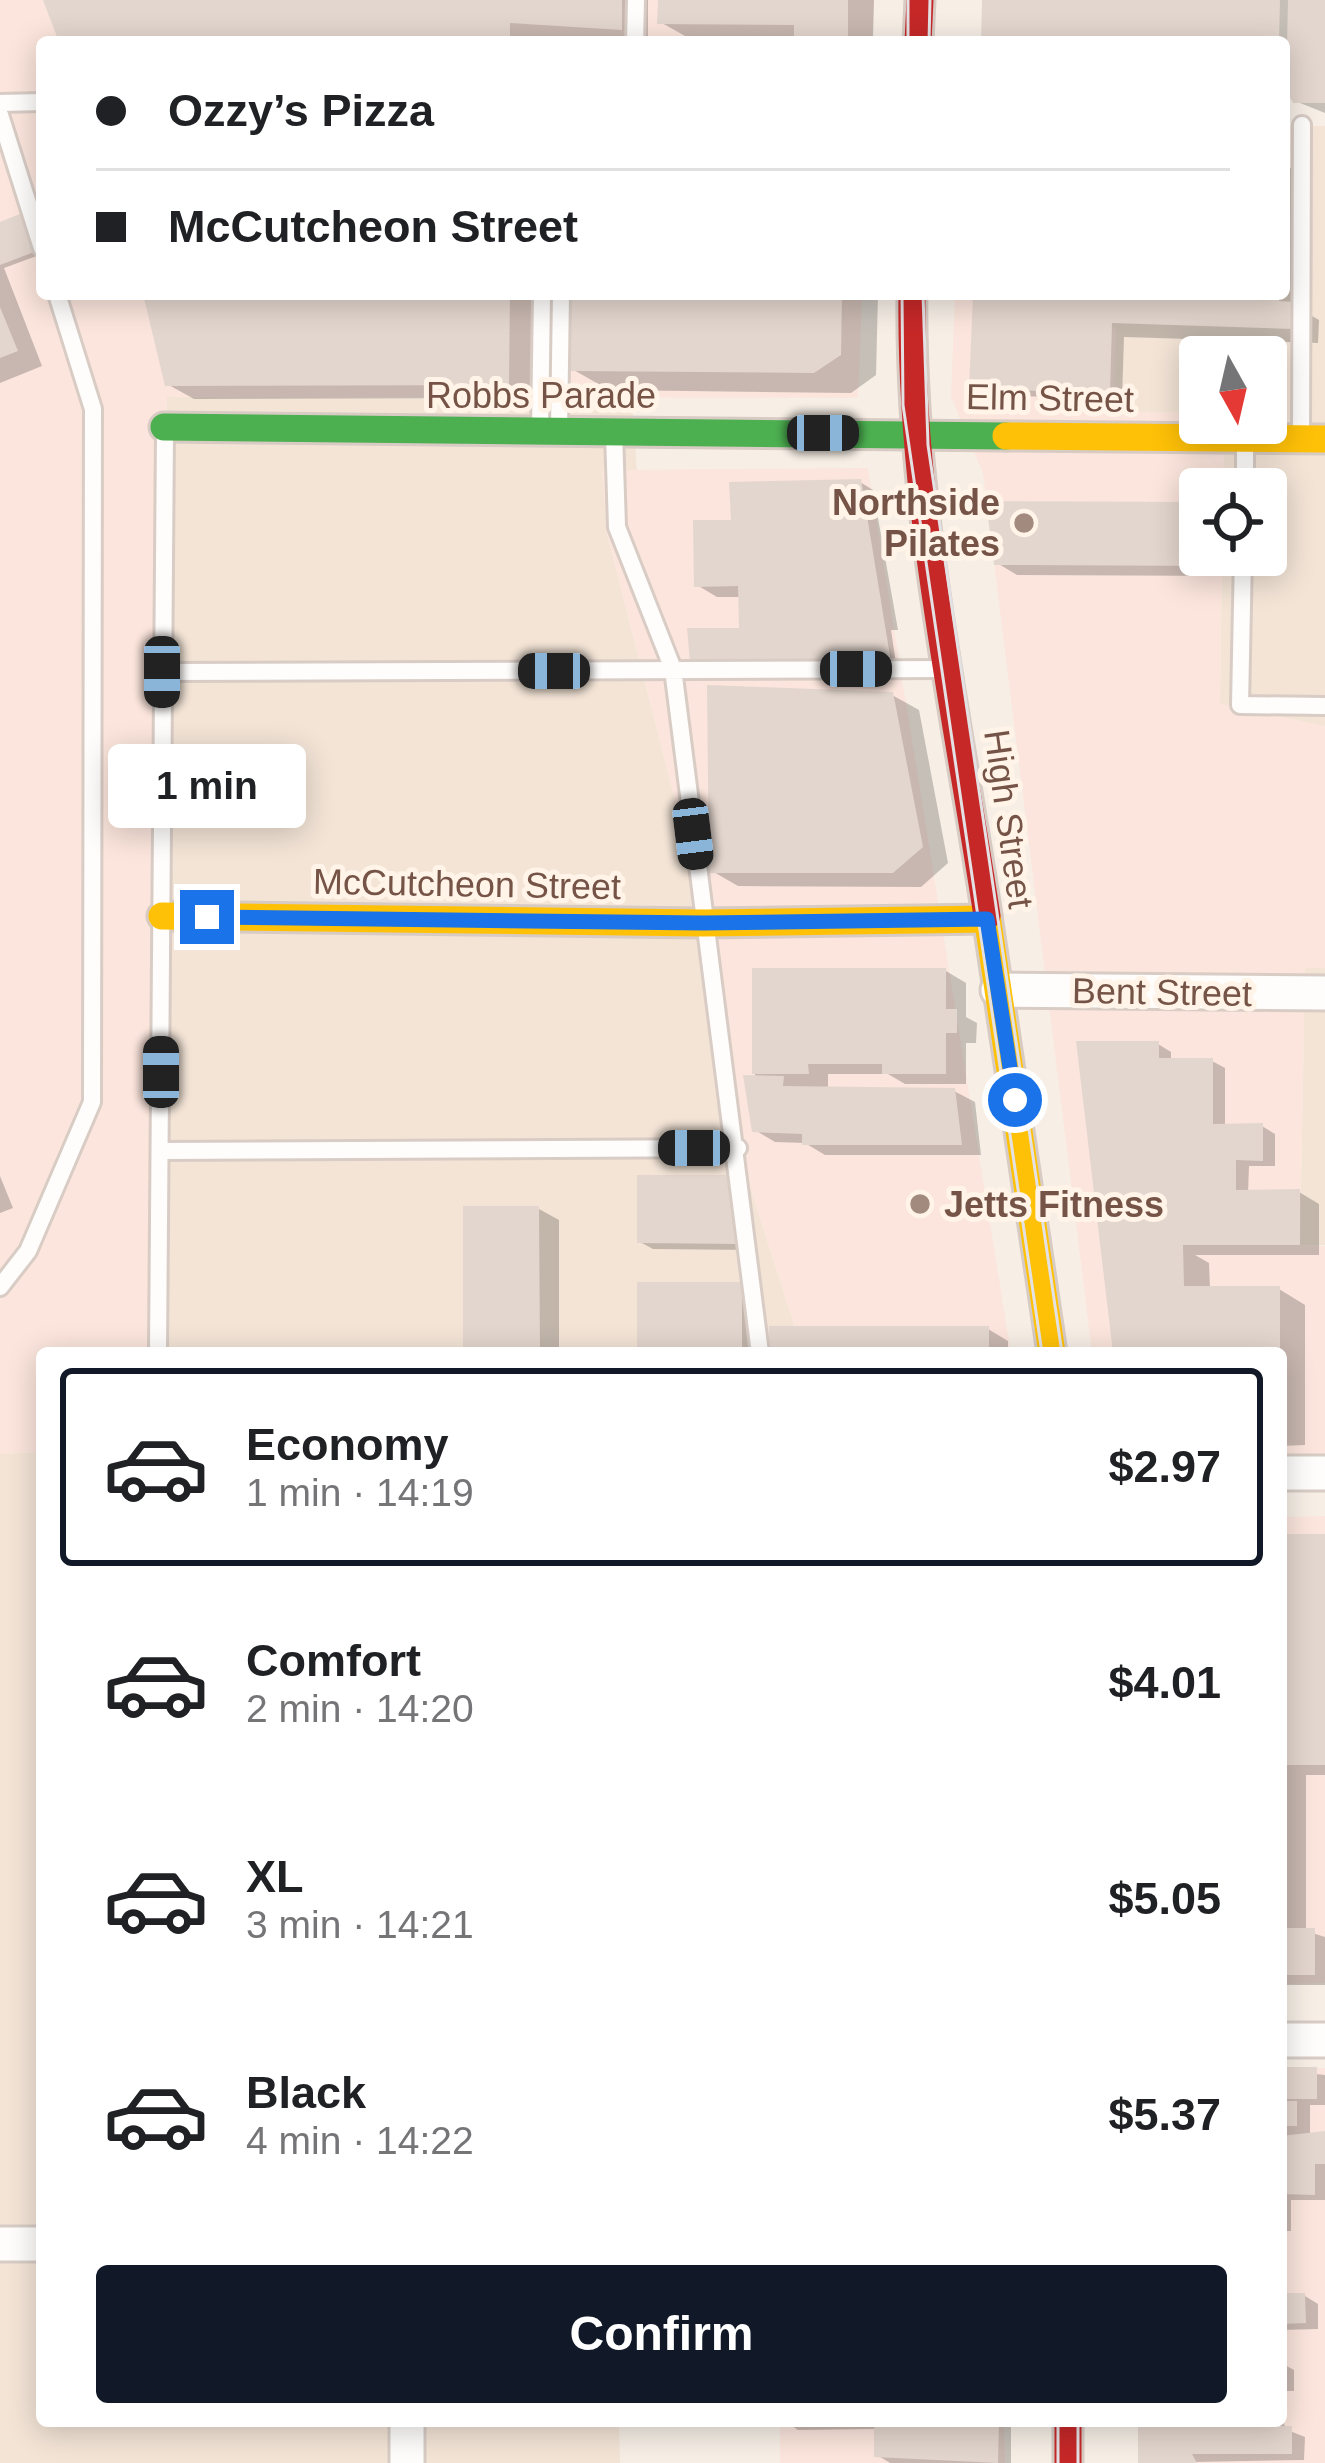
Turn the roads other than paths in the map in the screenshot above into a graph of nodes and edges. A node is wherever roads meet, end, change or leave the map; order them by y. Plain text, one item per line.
1 (636, 0) edge
2 (920, 0) edge
3 (635, 36) edge
4 (919, 36) edge
5 (36, 102) edge
6 (0, 103) edge
7 (0, 116) edge
8 (1302, 125) dead end
9 (36, 229) edge
10 (59, 300) edge
11 (542, 300) edge
12 (561, 300) edge
13 (912, 300) edge
14 (164, 427) joint
15 (614, 432) junction
16 (550, 433) junction
17 (917, 433) junction
18 (1179, 436) edge
19 (1313, 439) edge
20 (1243, 576) edge
21 (674, 669) junction
22 (950, 669) junction
23 (162, 672) junction
24 (1325, 706) edge
25 (162, 916) junction
26 (987, 919) junction
27 (703, 923) junction
28 (998, 990) junction
29 (1325, 993) edge
30 (738, 1148) junction
31 (160, 1151) junction
32 (0, 1287) edge
33 (158, 1347) edge
34 (759, 1347) edge
35 (1051, 1347) edge
36 (1287, 1473) edge
37 (1325, 1473) edge
38 (1287, 2040) edge
39 (1325, 2040) edge
40 (0, 2244) edge
41 (36, 2244) edge
42 (407, 2427) edge
43 (1068, 2427) edge
44 (407, 2463) edge
45 (1068, 2463) edge

1 - 3 lane
2 - 4 street
5 - 6 lane
7 - 9 lane
8 - 19 lane
10 - 32 lane
11 - 16 lane
12 - 16 lane
13 - 17 street, High Street
14 - 16 street, Robbs Parade
14 - 23 lane
15 - 16 street, Robbs Parade
15 - 17 street, Robbs Parade
15 - 21 lane
17 - 18 street, Elm Street
17 - 22 street, High Street
20 - 24 lane
21 - 22 lane
21 - 23 lane
21 - 27 lane
22 - 26 street, High Street
23 - 25 lane
25 - 27 street, McCutcheon Street
25 - 31 lane
26 - 27 street, McCutcheon Street
26 - 28 street, High Street
27 - 30 lane
28 - 29 street, Bent Street
28 - 35 street, High Street
30 - 31 lane
30 - 34 lane
31 - 33 lane
36 - 37 street
38 - 39 street
40 - 41 street
42 - 44 street
43 - 45 street

